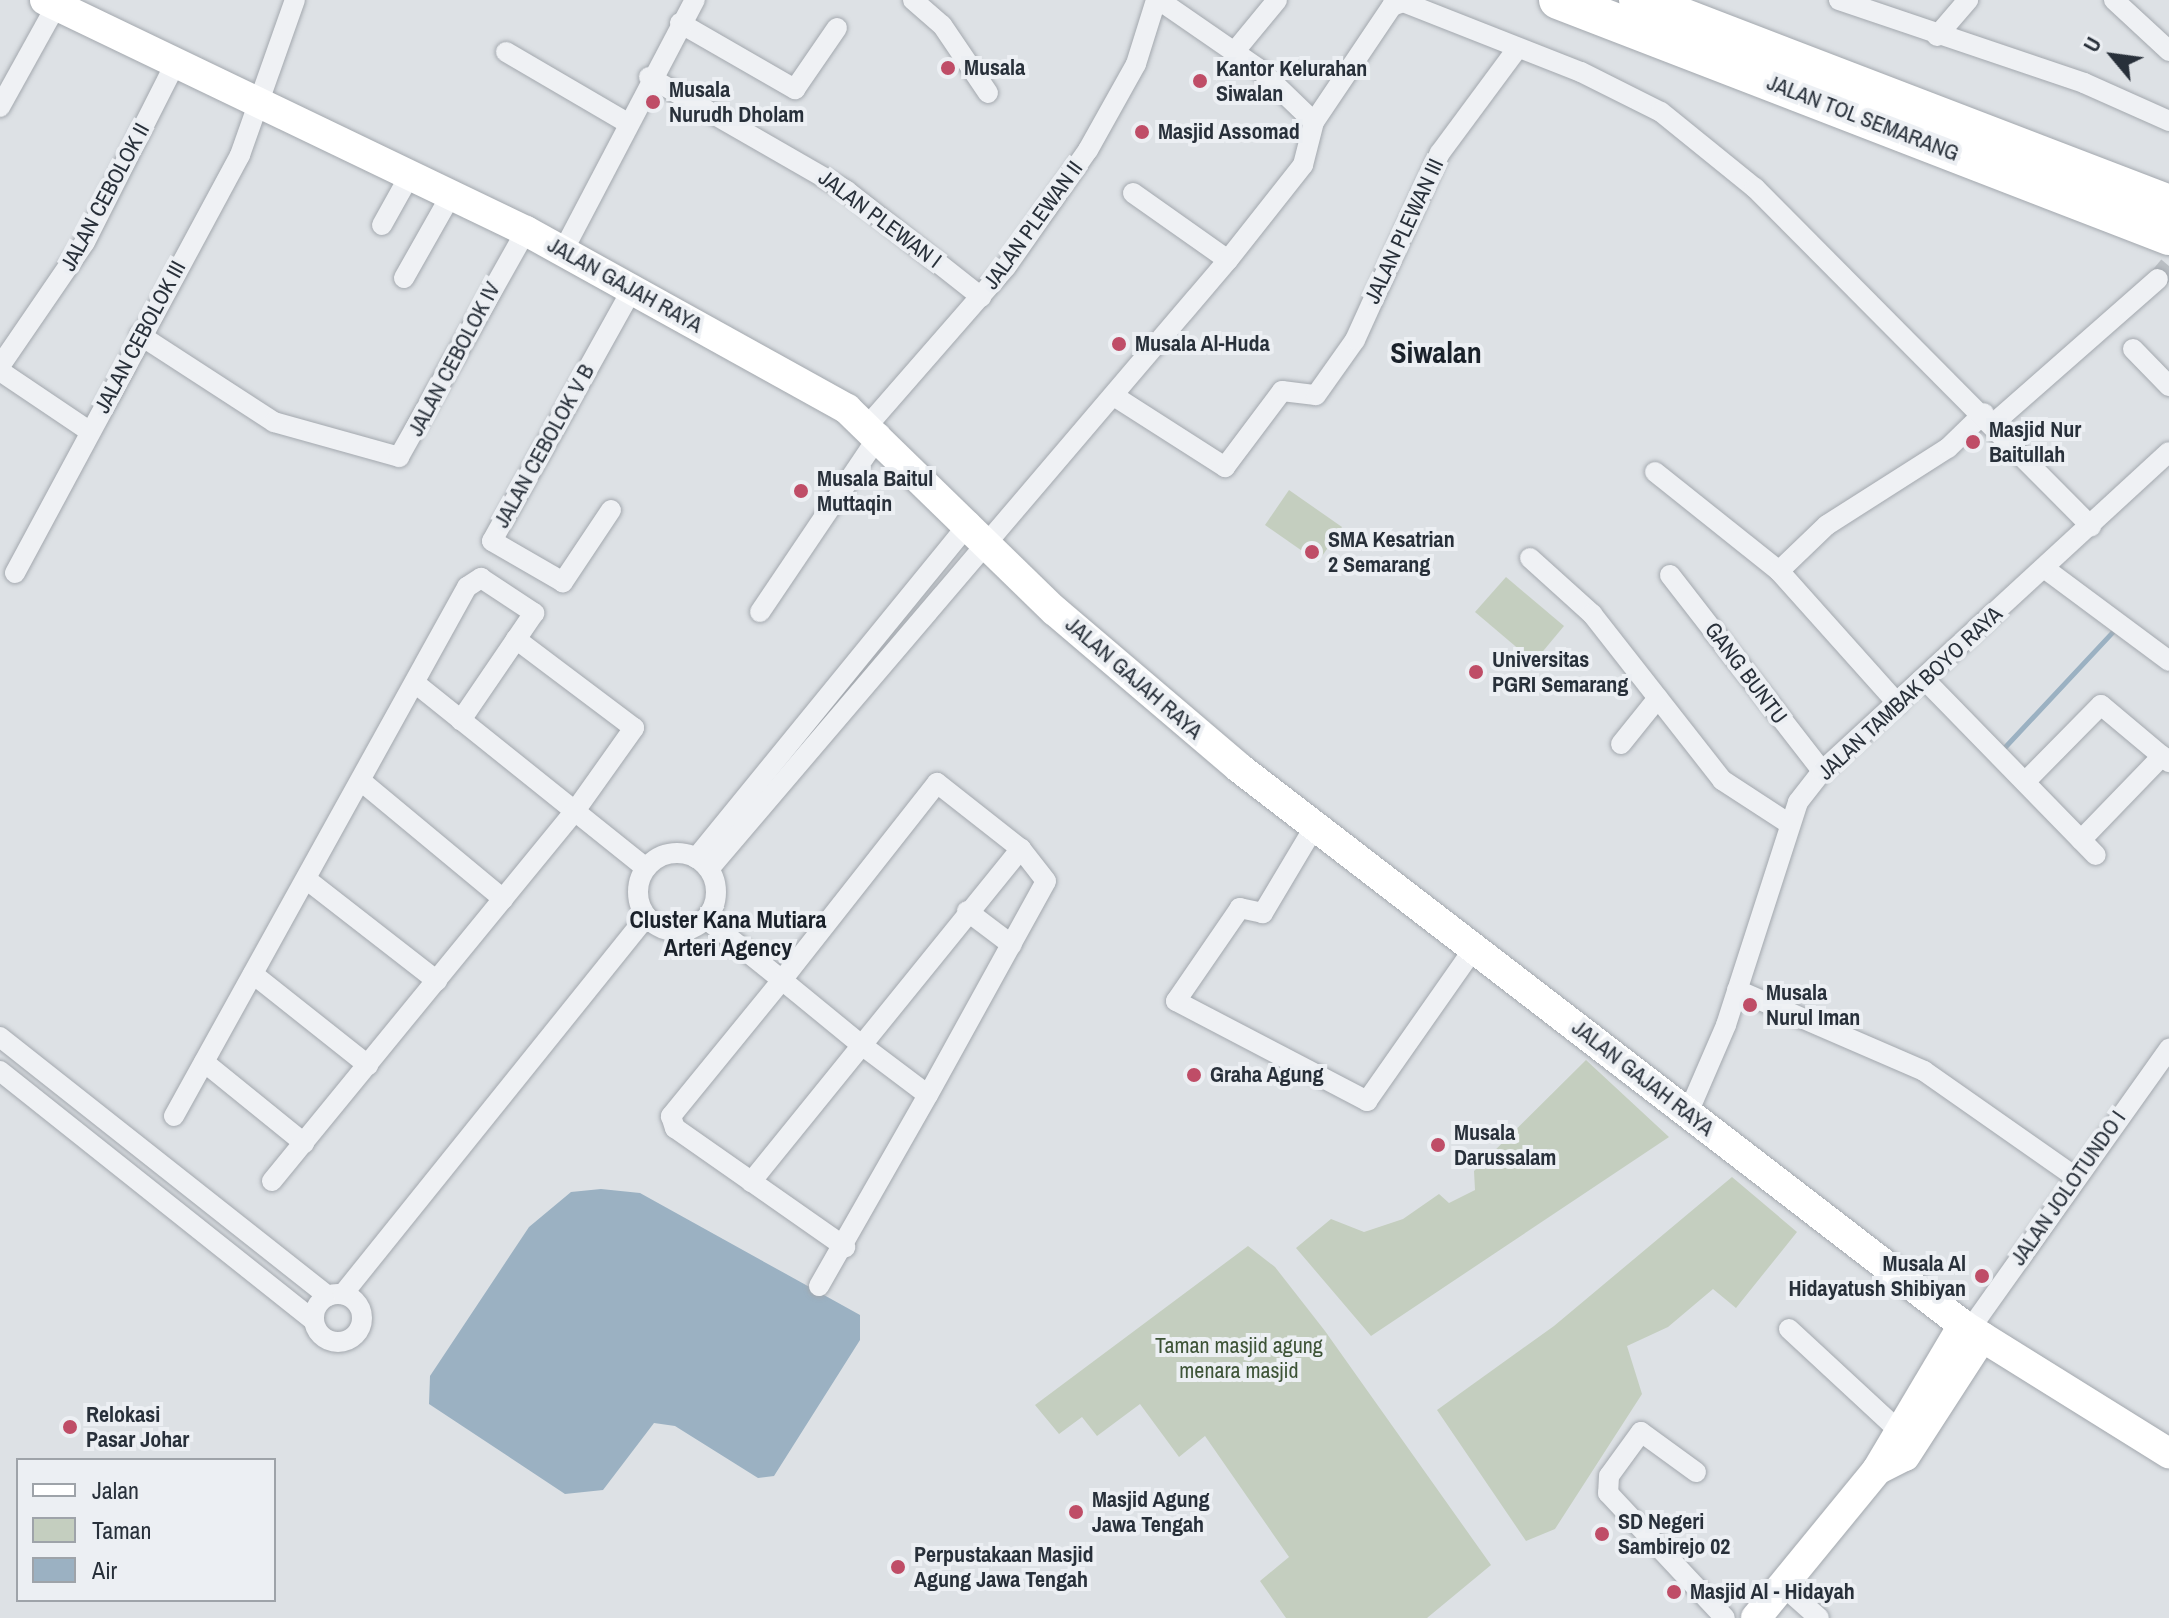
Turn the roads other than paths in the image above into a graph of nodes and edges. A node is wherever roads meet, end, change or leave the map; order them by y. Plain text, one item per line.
1 (295, 0) edge
2 (695, 0) edge
3 (913, 0) edge
4 (1157, 0) edge
5 (1277, 0) edge
6 (1558, 0) edge
7 (1638, 0) edge
8 (1839, 0) edge
9 (1968, 0) edge
10 (50, 3) edge
11 (2124, 3) edge
12 (680, 23) junction
13 (837, 28) dead end
14 (1937, 36) junction
15 (1517, 49) junction
16 (1235, 51) junction
17 (2169, 51) edge
18 (506, 52) dead end
19 (176, 62) junction
20 (649, 77) junction
21 (988, 93) dead end
22 (259, 99) junction
23 (0, 107) edge
24 (2169, 121) edge
25 (626, 122) junction
26 (1314, 122) junction
27 (411, 173) junction
28 (452, 193) junction
29 (1133, 193) dead end
30 (2169, 204) edge
31 (382, 225) dead end
32 (526, 231) junction
33 (2169, 236) edge
34 (563, 251) junction
35 (1228, 260) junction
36 (404, 278) dead end
37 (2158, 279) tunnel mouth
38 (632, 289) junction
39 (981, 297) junction
40 (140, 335) junction
41 (2133, 349) dead end
42 (0, 369) edge
43 (2169, 386) edge
44 (1114, 396) junction
45 (1989, 418) junction
46 (874, 429) junction
47 (89, 431) junction
48 (2169, 452) edge
49 (1655, 472) dead end
50 (611, 510) dead end
51 (2091, 526) junction
52 (977, 529) junction
53 (1530, 558) dead end
54 (2044, 568) junction
55 (1779, 571) junction
56 (15, 573) dead end
57 (1670, 575) dead end
58 (898, 606) junction
59 (760, 612) dead end
60 (917, 620) junction
61 (516, 639) junction
62 (2169, 661) edge
63 (1926, 681) junction
64 (415, 683) junction
65 (1658, 698) junction
66 (1898, 704) junction
67 (461, 720) junction
68 (1621, 744) dead end
69 (2166, 759) edge
70 (1822, 771) junction
71 (361, 781) junction
72 (2025, 782) junction
73 (575, 811) junction
74 (1788, 823) junction
75 (1316, 824) junction
76 (2081, 840) junction
77 (1021, 849) junction
78 (2096, 855) dead end
79 (702, 863) junction
80 (646, 868) junction
81 (306, 879) junction
82 (503, 899) junction
83 (967, 911) junction
84 (646, 917) junction
85 (706, 919) junction
86 (1012, 945) junction
87 (1475, 947) junction
88 (253, 974) junction
89 (782, 980) junction
90 (437, 981) junction
91 (1737, 990) junction
92 (0, 1037) edge
93 (859, 1043) junction
94 (2169, 1049) edge
95 (204, 1062) junction
96 (368, 1065) junction
97 (0, 1071) edge
98 (928, 1095) junction
99 (1688, 1113) junction
100 (174, 1116) dead end
101 (304, 1143) junction
102 (2074, 1176) junction
103 (272, 1181) dead end
104 (751, 1182) junction
105 (845, 1247) junction
106 (819, 1286) dead end
107 (335, 1295) junction
108 (314, 1321) junction
109 (1789, 1329) dead end
110 (1972, 1330) junction
111 (1897, 1429) junction
112 (2169, 1453) edge
113 (1877, 1470) junction
114 (1696, 1472) dead end
115 (1783, 1586) junction
116 (1725, 1618) edge
117 (1756, 1618) edge
118 (1819, 1618) edge

1 - 22 street, JALAN CEBOLOK III
2 - 12 street
3 - 21 street
4 - 16 street, JALAN PLEWAN II
4 - 39 street, JALAN PLEWAN II
5 - 16 street
6 - 33 highway, JALAN TOL SEMARANG
7 - 30 highway, JALAN TOL SEMARANG
8 - 14 street
9 - 14 street
10 - 19 main road, JALAN GAJAH RAYA
10 - 23 street
11 - 17 street
12 - 13 street
12 - 20 street
14 - 24 street
15 - 26 street
15 - 44 street, JALAN PLEWAN III
15 - 45 street
16 - 26 street, JALAN PLEWAN II
18 - 25 street
19 - 22 main road, JALAN GAJAH RAYA
19 - 42 street, JALAN CEBOLOK II
20 - 25 street
20 - 39 street, JALAN PLEWAN I
22 - 27 main road, JALAN GAJAH RAYA
22 - 40 street, JALAN CEBOLOK III
25 - 34 street
26 - 35 street
27 - 28 main road, JALAN GAJAH RAYA
27 - 31 street
28 - 32 main road, JALAN GAJAH RAYA
28 - 36 street
29 - 35 street
32 - 34 main road, JALAN GAJAH RAYA
32 - 40 street, JALAN CEBOLOK IV
34 - 38 main road, JALAN GAJAH RAYA
35 - 44 street
37 - 45 street
38 - 46 main road, JALAN GAJAH RAYA
38 - 50 street, JALAN CEBOLOK V B
39 - 46 street, JALAN PLEWAN II
40 - 47 street, JALAN CEBOLOK III
41 - 43 street
42 - 47 street, JALAN CEBOLOK II
44 - 52 street
45 - 51 street
45 - 55 street
46 - 52 main road, JALAN GAJAH RAYA
46 - 59 street, JALAN PLEWAN II
47 - 56 street, JALAN CEBOLOK III
48 - 51 street, JALAN TAMBAK BOYO RAYA
49 - 55 street
51 - 54 street, JALAN TAMBAK BOYO RAYA
52 - 58 street
52 - 60 street
52 - 75 main road, JALAN GAJAH RAYA
53 - 65 street
54 - 62 street
54 - 63 street, JALAN TAMBAK BOYO RAYA
55 - 66 street
57 - 70 street, GANG BUNTU
58 - 60 street
58 - 79 street
60 - 79 street
61 - 64 street
61 - 67 street
61 - 73 street
63 - 66 street, JALAN TAMBAK BOYO RAYA
63 - 72 street
64 - 67 street
64 - 71 street
65 - 68 street
65 - 74 street
66 - 70 street, JALAN TAMBAK BOYO RAYA
67 - 73 street
69 - 72 street
69 - 76 street
70 - 74 street, JALAN TAMBAK BOYO RAYA
71 - 81 street
71 - 82 street
72 - 76 street
73 - 80 street
73 - 82 street
74 - 91 street, JALAN TAMBAK BOYO RAYA
75 - 87 main road, JALAN GAJAH RAYA
75 - 87 street
76 - 78 street
77 - 83 street
77 - 86 street
77 - 89 street
79 - 80 street
79 - 85 street
80 - 84 street
81 - 88 street
81 - 90 street
82 - 90 street
83 - 86 street
83 - 93 street
84 - 85 street
84 - 107 street
85 - 89 street
86 - 98 street
87 - 99 main road, JALAN GAJAH RAYA
88 - 95 street
88 - 96 street
89 - 93 street
89 - 104 street
90 - 96 street
91 - 99 street, JALAN TAMBAK BOYO RAYA
91 - 102 street
92 - 107 street
93 - 98 street
93 - 104 street
94 - 102 street, JALAN JOLOTUNDO I
95 - 100 street
95 - 101 street
96 - 101 street
97 - 108 street
98 - 105 street
99 - 110 main road, JALAN GAJAH RAYA
101 - 103 street
102 - 110 street, JALAN JOLOTUNDO I
104 - 105 street
105 - 106 street
107 - 108 street
107 - 108 street
109 - 111 street
110 - 111 main road
110 - 112 main road, JALAN GAJAH RAYA
110 - 113 main road
111 - 113 main road
113 - 115 main road
114 - 116 street
115 - 117 main road
115 - 118 street

